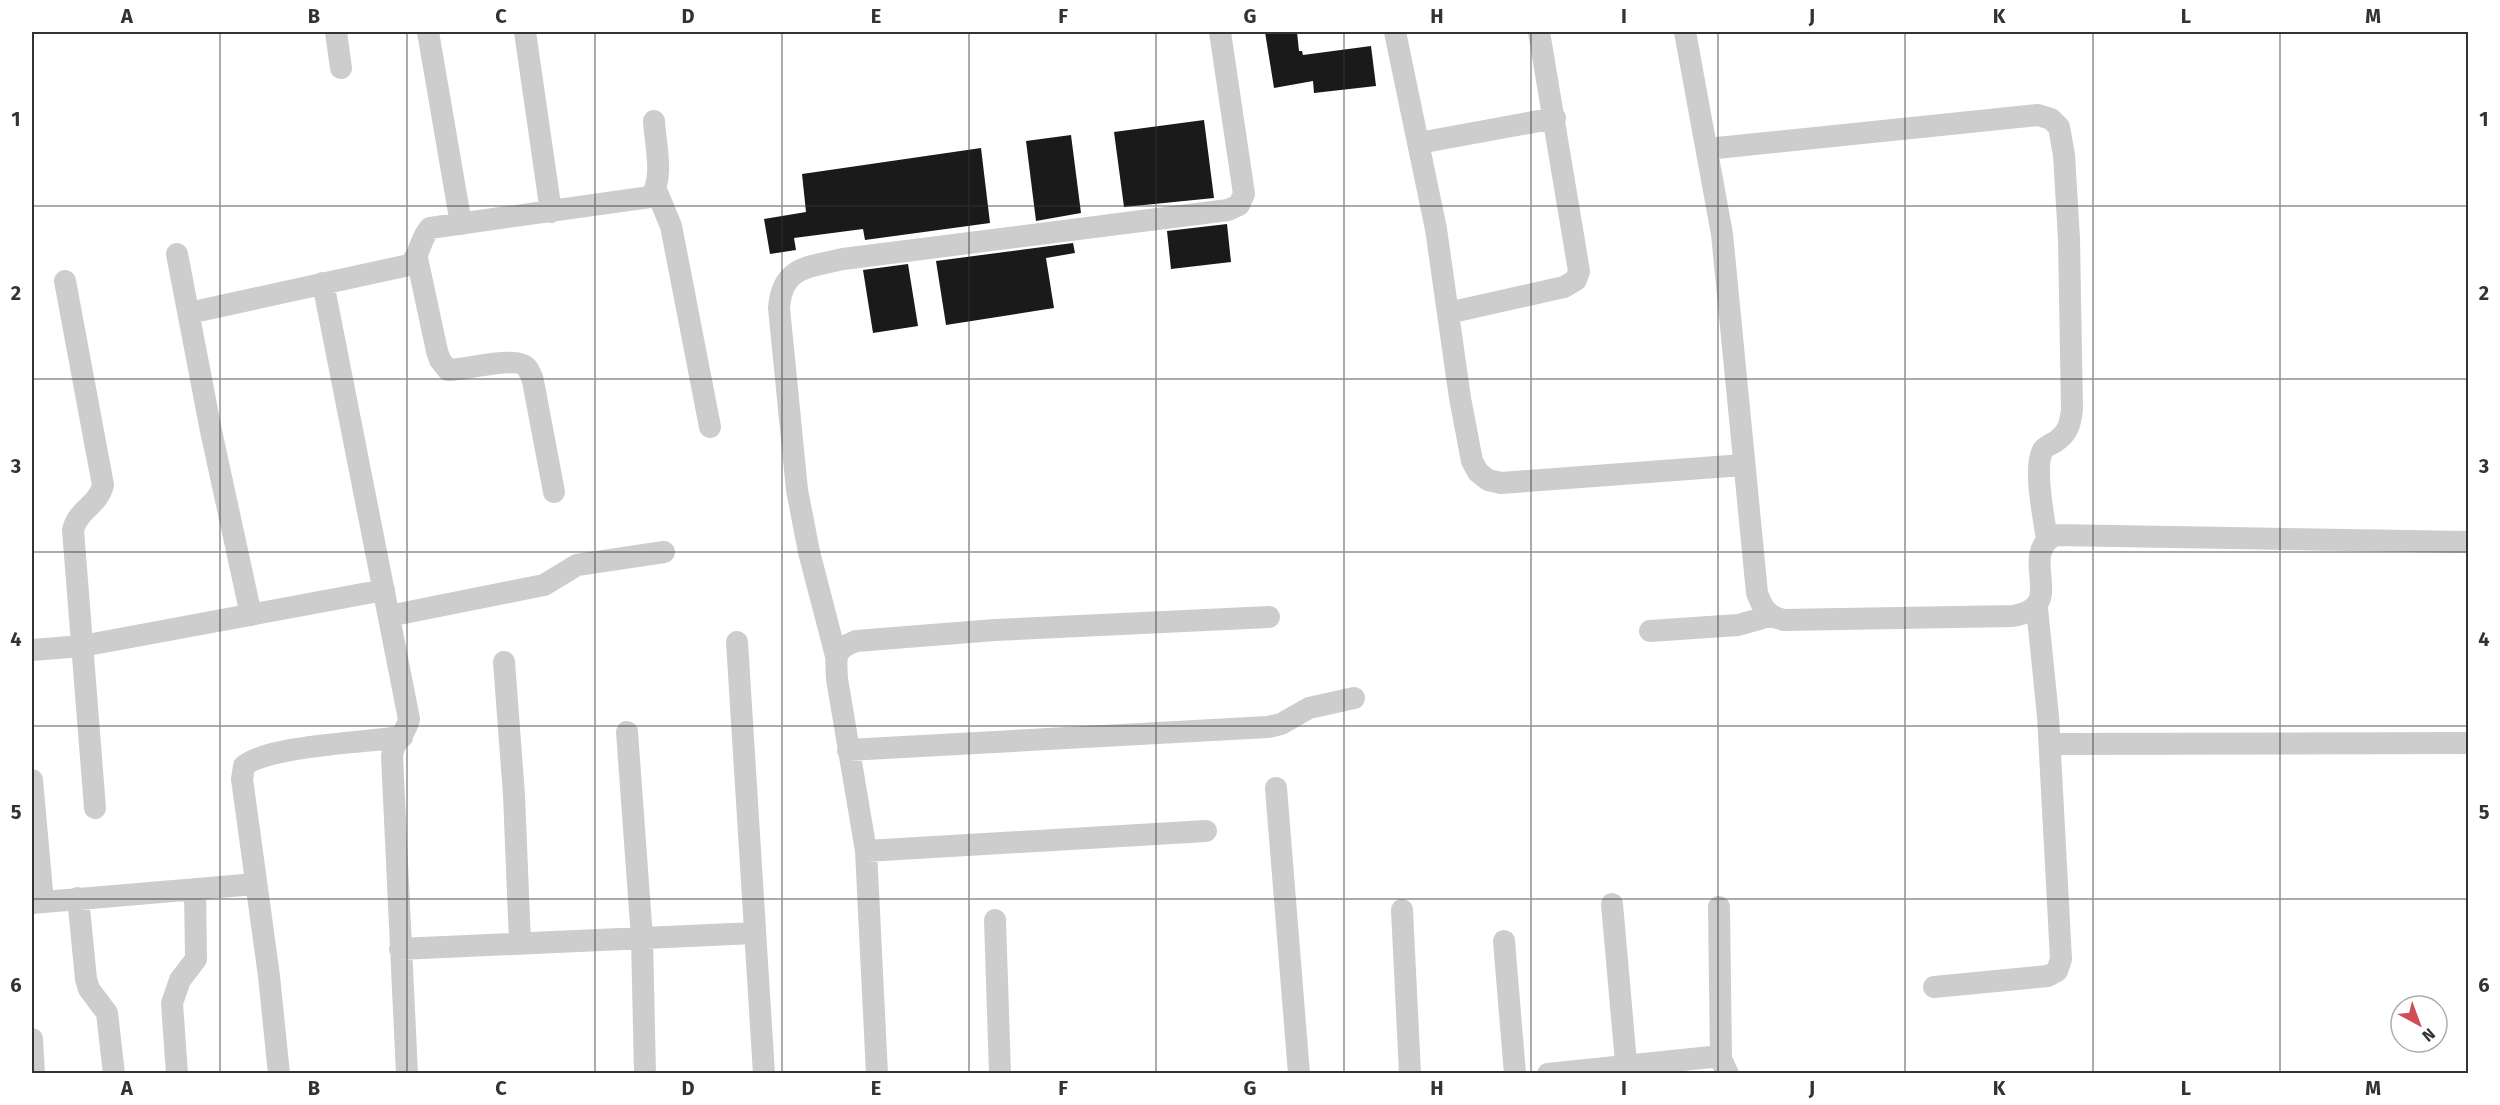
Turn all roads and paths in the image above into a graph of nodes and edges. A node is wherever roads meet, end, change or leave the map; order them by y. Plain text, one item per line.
1 (336, 32) edge
2 (428, 32) edge
3 (525, 32) edge
4 (1220, 32) edge
5 (1395, 32) edge
6 (1539, 32) edge
7 (1685, 32) edge
8 (342, 68) dead end
9 (1555, 118) junction
10 (654, 121) dead end
11 (1419, 143) junction
12 (1707, 149) junction
13 (656, 190) junction
14 (551, 213) junction
15 (461, 224) junction
16 (177, 254) dead end
17 (417, 258) junction
18 (65, 281) dead end
19 (323, 283) junction
20 (189, 313) junction
21 (1448, 313) junction
22 (710, 427) dead end
23 (1743, 465) junction
24 (554, 492) dead end
25 (2047, 540) junction
26 (2469, 542) edge
27 (664, 552) dead end
28 (384, 590) junction
29 (2037, 608) junction
30 (251, 615) junction
31 (389, 616) junction
32 (1770, 616) junction
33 (1269, 617) dead end
34 (1650, 631) dead end
35 (737, 642) dead end
36 (82, 646) junction
37 (32, 650) edge
38 (836, 656) junction
39 (504, 662) dead end
40 (1354, 698) dead end
41 (627, 732) dead end
42 (402, 737) junction
43 (2469, 743) edge
44 (2050, 744) junction
45 (848, 750) junction
46 (32, 780) edge
47 (1276, 788) dead end
48 (95, 808) dead end
49 (1206, 831) dead end
50 (866, 851) junction
51 (256, 884) junction
52 (195, 889) junction
53 (78, 898) junction
54 (37, 903) edge
55 (1612, 904) dead end
56 (1719, 907) dead end
57 (1402, 910) dead end
58 (995, 920) dead end
59 (755, 933) junction
60 (642, 938) junction
61 (1504, 941) dead end
62 (520, 944) junction
63 (400, 950) junction
64 (1934, 987) dead end
65 (32, 1039) edge
66 (1724, 1066) edge
67 (1627, 1070) edge
68 (34, 1074) edge
69 (114, 1074) edge
70 (177, 1074) edge
71 (279, 1074) edge
72 (407, 1074) edge
73 (645, 1074) edge
74 (764, 1074) edge
75 (877, 1074) edge
76 (1000, 1074) edge
77 (1299, 1074) edge
78 (1410, 1074) edge
79 (1515, 1074) edge
80 (1548, 1074) edge

1 - 8 street
2 - 15 street
3 - 14 street
4 - 38 street
5 - 11 street
6 - 9 street
7 - 12 street
9 - 11 street
9 - 21 street
10 - 13 street
11 - 21 street
12 - 23 street
12 - 25 street
13 - 14 street
13 - 22 street
14 - 15 street
15 - 17 street
16 - 20 street
17 - 19 street
17 - 24 street
18 - 36 street
19 - 20 street
19 - 28 street
20 - 30 street
21 - 23 street
23 - 32 street
25 - 26 street
25 - 29 street
27 - 31 street
28 - 30 street
28 - 31 street
29 - 32 street
29 - 44 street
30 - 36 street
31 - 42 street
32 - 34 street
33 - 38 street
35 - 59 street
36 - 37 street
36 - 48 street
38 - 45 street
39 - 62 street
40 - 45 street
41 - 60 street
42 - 51 street
42 - 63 street
43 - 44 street
44 - 64 street
45 - 50 street
46 - 54 street
47 - 77 street
49 - 50 street
50 - 75 street
51 - 52 street
51 - 71 street
52 - 53 street
52 - 70 street
53 - 54 street
53 - 69 street
55 - 67 street
56 - 66 street
57 - 78 street
58 - 76 street
59 - 60 street
59 - 74 street
60 - 62 street
60 - 73 street
61 - 79 street
62 - 63 street
63 - 72 street
65 - 68 street
66 - 67 street
67 - 80 street

